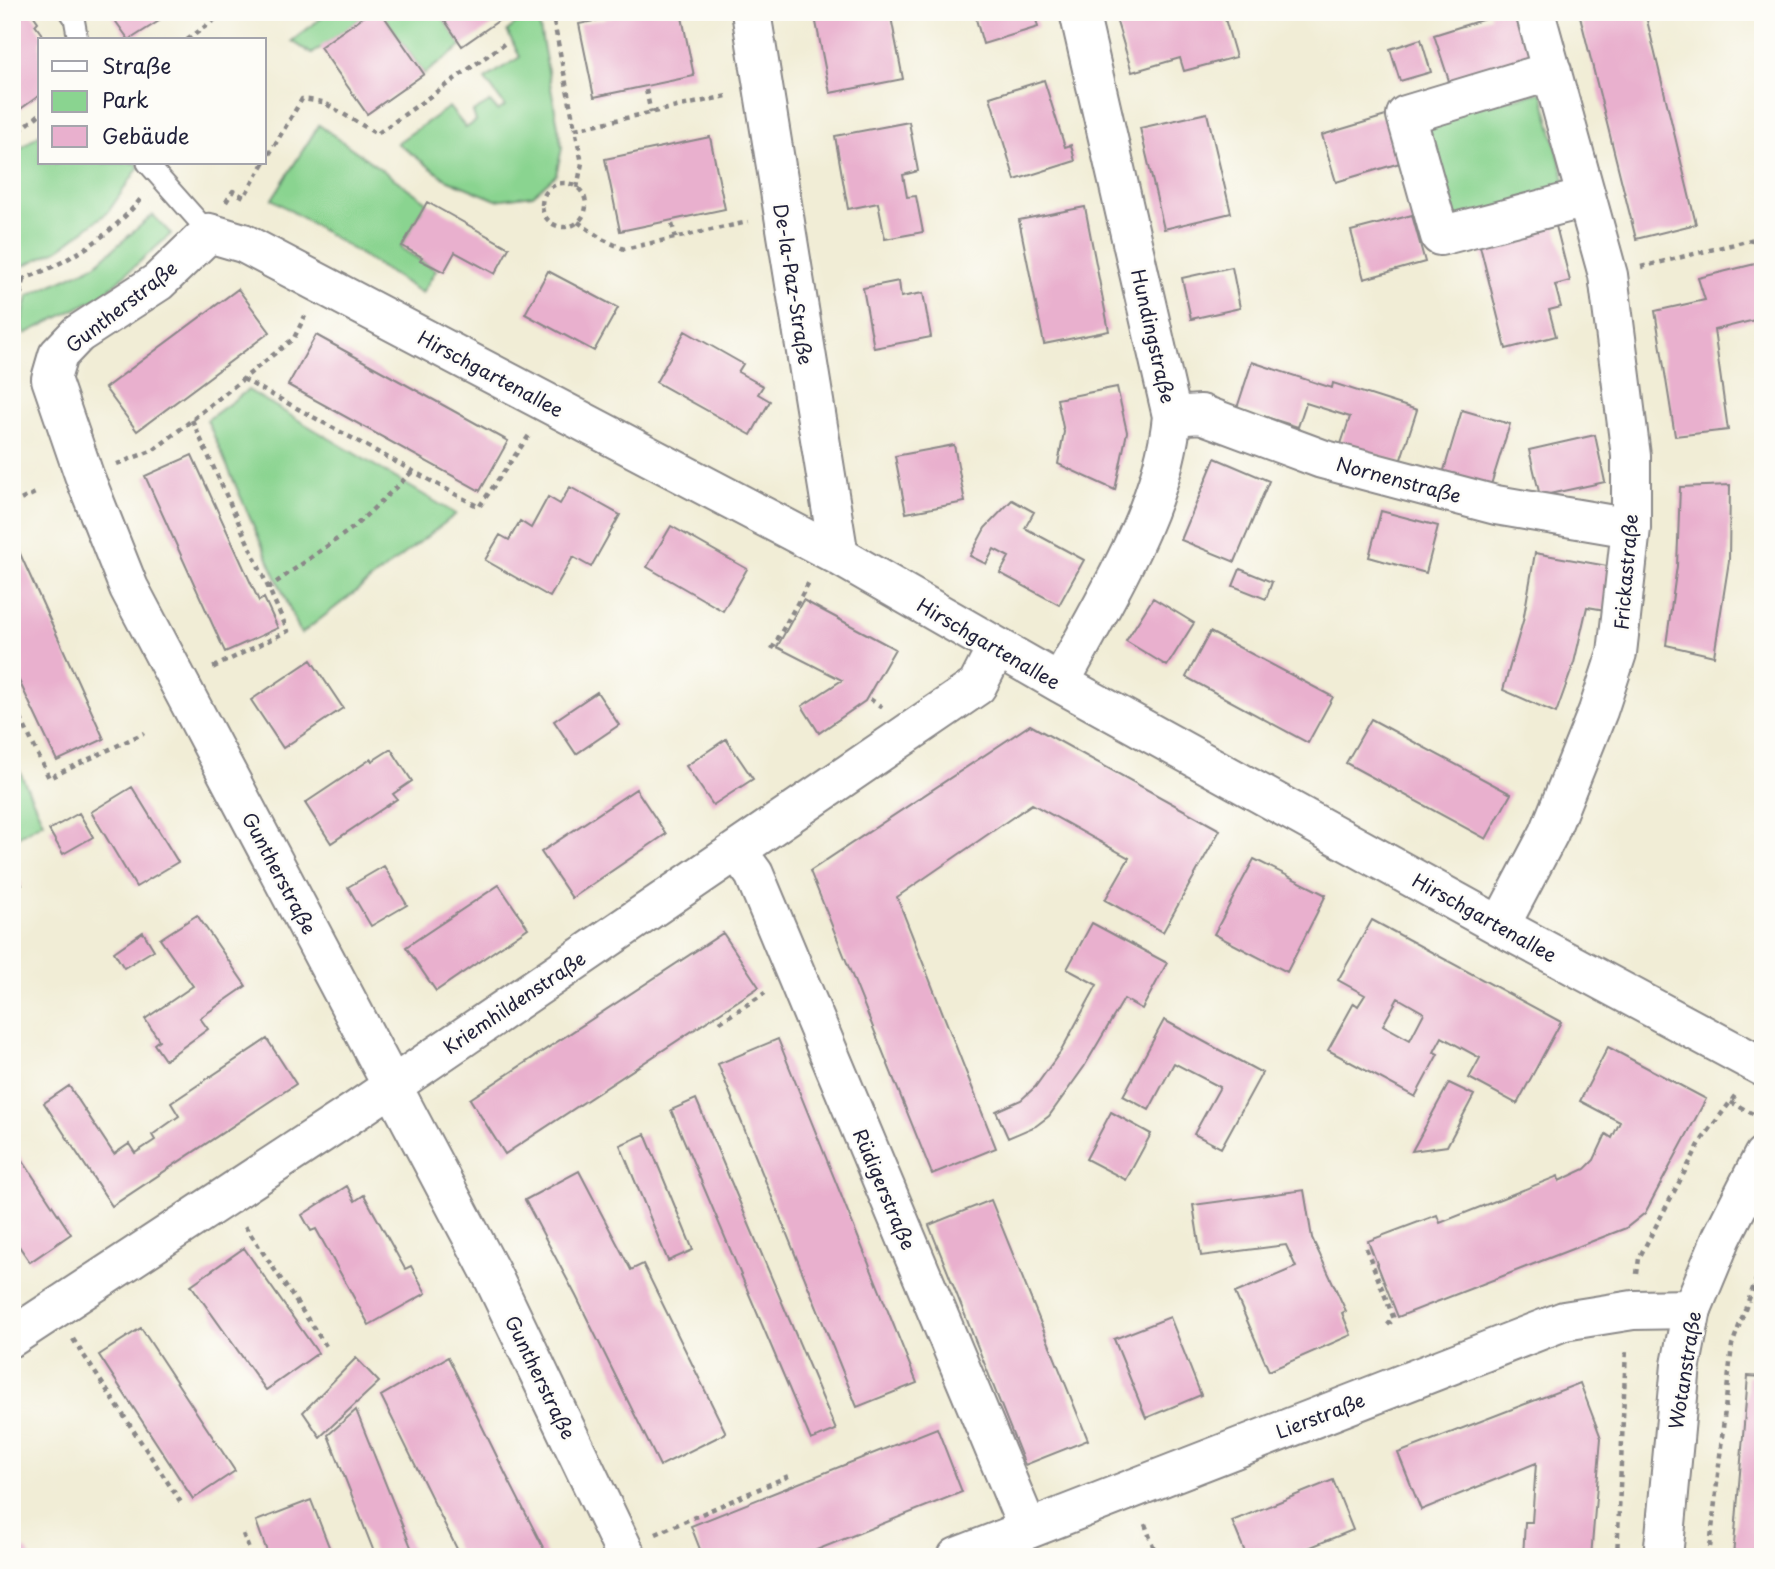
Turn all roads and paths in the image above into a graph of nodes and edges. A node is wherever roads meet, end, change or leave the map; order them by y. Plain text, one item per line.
1 (70, 12) edge
2 (225, 12) edge
3 (552, 12) edge
4 (751, 12) edge
5 (1079, 12) edge
6 (1535, 12) edge
7 (78, 38) edge
8 (190, 38) edge
9 (504, 44) dead end
10 (1552, 71) junction
11 (763, 88) junction
12 (646, 90) dead end
13 (651, 113) junction
14 (38, 116) edge
15 (575, 129) junction
16 (12, 137) edge
17 (266, 160) edge
18 (263, 164) edge
19 (150, 167) edge
20 (577, 188) junction
21 (1586, 198) junction
22 (783, 214) junction
23 (578, 222) junction
24 (672, 224) dead end
25 (209, 233) junction
26 (1763, 237) edge
27 (676, 238) junction
28 (1608, 275) junction
29 (24, 279) junction
30 (12, 283) edge
31 (308, 309) dead end
32 (12, 333) edge
33 (243, 379) junction
34 (551, 405) junction
35 (1172, 416) junction
36 (192, 420) junction
37 (110, 467) dead end
38 (413, 471) junction
39 (35, 493) dead end
40 (12, 504) edge
41 (1631, 528) junction
42 (827, 565) junction
43 (268, 588) junction
44 (997, 647) junction
45 (772, 649) dead end
46 (179, 683) junction
47 (1060, 683) junction
48 (12, 700) edge
49 (144, 733) dead end
50 (737, 851) junction
51 (1500, 926) junction
52 (797, 979) junction
53 (720, 1022) dead end
54 (1763, 1067) edge
55 (392, 1084) junction
56 (1731, 1102) dead end
57 (1763, 1119) edge
58 (1763, 1156) edge
59 (1690, 1162) dead end
60 (1698, 1167) dead end
61 (240, 1220) dead end
62 (1651, 1234) dead end
63 (1659, 1238) dead end
64 (1366, 1248) dead end
65 (1763, 1261) edge
66 (1692, 1309) junction
67 (1384, 1328) dead end
68 (14, 1331) edge
69 (69, 1332) dead end
70 (326, 1346) dead end
71 (793, 1474) dead end
72 (182, 1504) dead end
73 (1145, 1524) dead end
74 (1028, 1529) junction
75 (243, 1534) dead end
76 (625, 1552) edge
77 (252, 1557) edge
78 (957, 1557) edge
79 (1157, 1557) edge
80 (1663, 1557) edge
81 (1709, 1557) edge

1 - 7 lane
2 - 8 path
3 - 15 path
4 - 11 street, De-la-Paz-Straße
5 - 35 street, Hundingstraße
6 - 10 street, Frickastraße
9 - 17 path
10 - 21 street, Frickastraße
10 - 21 street
11 - 13 path
11 - 22 street, De-la-Paz-Straße
12 - 13 path
13 - 15 path
14 - 16 path
15 - 20 path
18 - 25 path
19 - 25 lane
19 - 29 path
20 - 23 path
20 - 23 path
21 - 28 street, Frickastraße
22 - 27 path
22 - 42 street, De-la-Paz-Straße
23 - 27 path
24 - 27 path
25 - 34 street, Hirschgartenallee
25 - 46 street, Guntherstraße
26 - 28 path
28 - 41 street, Frickastraße
29 - 30 path
29 - 32 path
31 - 33 path
33 - 36 path
33 - 38 path
34 - 38 path
34 - 42 street, Hirschgartenallee
35 - 41 street, Nornenstraße
35 - 47 street, Hundingstraße
36 - 37 path
36 - 43 path
38 - 43 path
39 - 40 path
41 - 51 street, Frickastraße
42 - 44 street, Hirschgartenallee
42 - 45 path
43 - 46 path
44 - 47 street, Hirschgartenallee
44 - 50 street, Kriemhildenstraße
46 - 55 street, Guntherstraße
47 - 51 street, Hirschgartenallee
48 - 49 path
50 - 52 street, Rüdigerstraße
50 - 55 street, Kriemhildenstraße
51 - 54 street, Hirschgartenallee
52 - 53 path
52 - 74 street, Rüdigerstraße
55 - 68 street, Kriemhildenstraße
55 - 76 street, Guntherstraße
56 - 57 path
58 - 66 street, Wotanstraße
59 - 60 path
61 - 70 path
62 - 63 path
64 - 67 path
65 - 81 path
66 - 74 street, Lierstraße
66 - 80 street, Wotanstraße
69 - 72 path
71 - 76 path
73 - 79 path
74 - 78 street, Lierstraße
75 - 77 path

